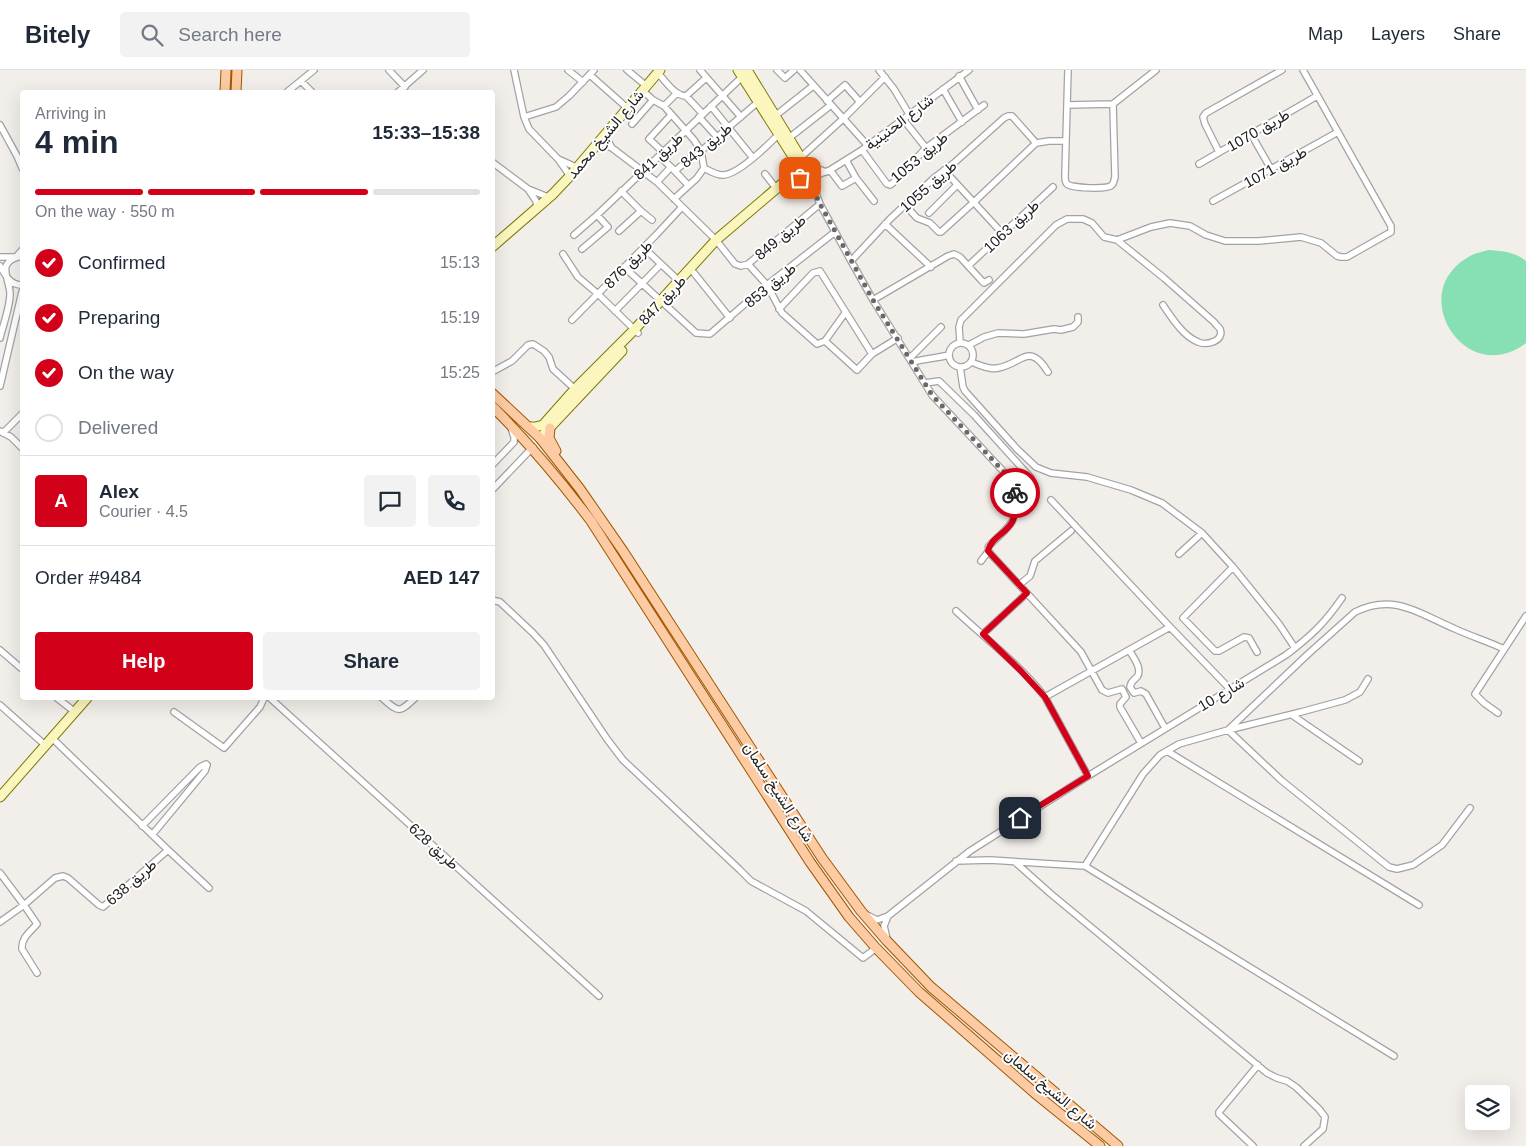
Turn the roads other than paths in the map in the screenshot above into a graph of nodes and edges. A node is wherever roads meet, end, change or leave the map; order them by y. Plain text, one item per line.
1 (226, 70) edge
2 (237, 70) edge
3 (314, 70) edge
4 (389, 70) edge
5 (423, 70) edge
6 (514, 70) edge
7 (568, 70) edge
8 (627, 70) edge
9 (700, 70) edge
10 (777, 70) edge
11 (794, 70) edge
12 (800, 70) edge
13 (879, 70) edge
14 (969, 70) edge
15 (1068, 70) edge
16 (1156, 70) edge
17 (1282, 70) edge
18 (1303, 70) edge
19 (658, 71) edge
20 (592, 72) edge
21 (746, 73) edge
22 (1270, 73) edge
23 (959, 76) junction
24 (885, 77) junction
25 (706, 78) junction
26 (301, 81) junction
27 (583, 82) junction
28 (813, 86) junction
29 (405, 87) junction
30 (643, 87) junction
31 (943, 89) junction
32 (225, 90) edge
33 (236, 90) edge
34 (290, 90) edge
35 (310, 90) edge
36 (401, 90) edge
37 (677, 93) junction
38 (686, 96) junction
39 (721, 96) junction
40 (1317, 96) junction
41 (653, 100) junction
42 (758, 102) junction
43 (860, 102) junction
44 (829, 103) junction
45 (1113, 104) junction
46 (984, 105) dead end
47 (1067, 105) junction
48 (626, 106) junction
49 (664, 106) junction
50 (711, 106) junction
51 (978, 110) junction
52 (909, 114) junction
53 (670, 115) junction
54 (701, 115) junction
55 (775, 116) junction
56 (524, 117) junction
57 (741, 117) junction
58 (844, 118) junction
59 (903, 119) junction
60 (962, 122) junction
61 (632, 124) dead end
62 (0, 125) edge
63 (729, 127) junction
64 (685, 131) junction
65 (1338, 132) junction
66 (1251, 134) junction
67 (605, 135) junction
68 (778, 135) junction
69 (717, 137) junction
70 (789, 138) junction
71 (1065, 140) junction
72 (598, 143) junction
73 (1036, 143) junction
74 (868, 146) junction
75 (612, 148) junction
76 (926, 148) junction
77 (862, 150) junction
78 (701, 151) junction
79 (1219, 152) junction
80 (661, 154) junction
81 (753, 158) junction
82 (558, 159) junction
83 (846, 160) junction
84 (20, 163) edge
85 (495, 164) edge
86 (1199, 164) dead end
87 (802, 165) junction
88 (577, 167) junction
89 (704, 168) junction
90 (673, 169) junction
91 (1271, 169) junction
92 (944, 170) junction
93 (642, 171) junction
94 (828, 171) junction
95 (765, 174) dead end
96 (570, 175) junction
97 (856, 178) junction
98 (807, 179) junction
99 (656, 182) junction
100 (688, 185) junction
101 (957, 185) junction
102 (1054, 187) dead end
103 (776, 188) junction
104 (528, 189) junction
105 (621, 191) junction
106 (548, 197) junction
107 (674, 199) junction
108 (874, 201) dead end
109 (1213, 201) dead end
110 (974, 202) junction
111 (820, 204) junction
112 (905, 205) junction
113 (537, 207) junction
114 (682, 207) junction
115 (641, 211) junction
116 (929, 212) dead end
117 (597, 215) junction
118 (652, 220) dead end
119 (885, 224) junction
120 (619, 231) dead end
121 (835, 232) junction
122 (1002, 233) junction
123 (574, 235) dead end
124 (1117, 240) junction
125 (718, 242) junction
126 (495, 244) edge
127 (644, 248) junction
128 (582, 249) dead end
129 (563, 254) dead end
130 (0, 257) edge
131 (19, 257) edge
132 (851, 261) junction
133 (661, 264) junction
134 (748, 264) junction
135 (0, 266) edge
136 (968, 266) junction
137 (624, 267) junction
138 (931, 267) junction
139 (694, 273) junction
140 (8, 279) junction
141 (989, 280) dead end
142 (680, 281) junction
143 (642, 284) junction
144 (20, 285) edge
145 (767, 285) junction
146 (598, 294) junction
147 (20, 300) edge
148 (873, 300) junction
149 (662, 303) junction
150 (1163, 305) dead end
151 (780, 309) junction
152 (614, 310) junction
153 (845, 313) junction
154 (1078, 317) dead end
155 (730, 318) junction
156 (572, 320) dead end
157 (941, 327) dead end
158 (636, 332) junction
159 (0, 338) edge
160 (898, 338) junction
161 (825, 341) junction
162 (960, 342) junction
163 (969, 345) junction
164 (872, 354) junction
165 (949, 355) junction
166 (911, 360) junction
167 (971, 362) junction
168 (960, 367) junction
169 (495, 370) edge
170 (1048, 372) dead end
171 (0, 382) edge
172 (925, 383) junction
173 (578, 391) junction
174 (495, 396) edge
175 (495, 409) edge
176 (20, 416) edge
177 (508, 421) junction
178 (530, 427) junction
179 (550, 428) junction
180 (2, 432) edge
181 (540, 438) junction
182 (20, 446) edge
183 (532, 447) junction
184 (495, 462) edge
185 (567, 472) junction
186 (1031, 478) dead end
187 (495, 487) edge
188 (1051, 500) dead end
189 (1072, 531) dead end
190 (1202, 533) junction
191 (988, 551) junction
192 (1179, 554) dead end
193 (981, 561) dead end
194 (1233, 567) junction
195 (1020, 585) junction
196 (1027, 593) junction
197 (1342, 598) dead end
198 (495, 601) edge
199 (956, 611) dead end
200 (1526, 616) edge
201 (1170, 628) junction
202 (983, 634) junction
203 (1295, 648) junction
204 (1504, 649) junction
205 (0, 650) edge
206 (1129, 650) junction
207 (1257, 652) dead end
208 (20, 667) edge
209 (1092, 671) junction
210 (1368, 679) dead end
211 (1230, 688) junction
212 (1045, 697) junction
213 (60, 700) edge
214 (85, 700) edge
215 (263, 700) edge
216 (272, 700) edge
217 (385, 700) edge
218 (412, 700) edge
219 (0, 705) edge
220 (75, 712) junction
221 (174, 712) dead end
222 (1498, 713) dead end
223 (1292, 714) junction
224 (1166, 728) junction
225 (1228, 730) junction
226 (52, 738) junction
227 (1141, 743) junction
228 (45, 745) junction
229 (1167, 751) junction
230 (1359, 761) dead end
231 (1088, 776) junction
232 (0, 797) edge
233 (1470, 808) dead end
234 (142, 826) junction
235 (152, 835) junction
236 (168, 850) junction
237 (956, 861) junction
238 (1015, 862) junction
239 (1085, 866) junction
240 (0, 874) edge
241 (209, 888) dead end
242 (24, 905) junction
243 (1419, 905) dead end
244 (861, 911) junction
245 (888, 916) junction
246 (0, 922) edge
247 (887, 941) junction
248 (876, 948) junction
249 (37, 973) dead end
250 (599, 996) dead end
251 (1394, 1056) dead end
252 (1258, 1065) junction
253 (1010, 1072) junction
254 (1044, 1082) junction
255 (1100, 1146) edge
256 (1118, 1146) edge
257 (1253, 1146) edge
258 (1304, 1146) edge

1 - 32 main road
2 - 33 main road
3 - 26 street
4 - 29 street
5 - 29 street
6 - 56 street
7 - 27 street
8 - 30 street
9 - 25 street
10 - 11 street
12 - 28 street
13 - 24 street
14 - 23 street, شارع الحنينية
15 - 47 street
16 - 45 street
17 - 22 street
18 - 40 street
19 - 30 street, شارع الشيخ محمد
19 - 37 street
20 - 27 street
20 - 48 street
21 - 39 street, طريق 841
21 - 42 street
21 - 55 street
22 - 79 street
23 - 31 street, شارع الحنينية
23 - 51 street
24 - 43 street
24 - 52 street
25 - 38 street
25 - 39 street
26 - 34 street
26 - 35 street
27 - 56 street
28 - 44 street
28 - 55 street
29 - 36 street
30 - 41 street
30 - 48 street, شارع الشيخ محمد
30 - 67 street, شارع الشيخ محمد
31 - 52 street, شارع الحنينية
31 - 60 street
37 - 38 street
37 - 49 street
38 - 54 street
39 - 50 street, طريق 841
39 - 57 street
40 - 65 street
40 - 66 street, طريق 1070
41 - 49 street
41 - 61 street
42 - 57 street, طريق 843
42 - 68 street
43 - 44 street
43 - 58 street
44 - 58 street
44 - 70 street
45 - 47 street
45 - 71 street
46 - 51 street, طريق 1053
47 - 71 street
48 - 67 street, شارع الشيخ محمد
49 - 53 street
50 - 54 street, طريق 841
50 - 63 street
51 - 60 street, طريق 1053
52 - 59 street, شارع الحنينية
53 - 64 street
53 - 80 street
54 - 64 street, طريق 841
54 - 69 street
55 - 70 street
56 - 82 street
57 - 63 street, طريق 843
58 - 74 street
58 - 87 street
59 - 74 street, شارع الحنينية
59 - 76 street
60 - 76 street, طريق 1053
62 - 84 street
63 - 69 street, طريق 843
63 - 81 street
64 - 78 street
64 - 80 street, طريق 841
65 - 91 street, طريق 1071
65 - 124 street
66 - 79 street, طريق 1070
66 - 91 street
67 - 72 street, شارع الشيخ محمد
67 - 75 street
68 - 81 street
68 - 87 street
69 - 78 street, طريق 843
70 - 87 street
71 - 73 street
72 - 75 street
72 - 88 street, شارع الشيخ محمد
73 - 92 street, طريق 1055
73 - 110 street
74 - 77 street, شارع الحنينية
75 - 93 street
76 - 77 street, طريق 1053
77 - 83 street, شارع الحنينية
78 - 89 street
78 - 90 street, طريق 843
79 - 86 street, طريق 1070
80 - 90 street
80 - 93 street, طريق 841
81 - 89 street
82 - 88 street
82 - 96 street
83 - 94 street, شارع الحنينية
83 - 97 street
85 - 104 street
87 - 94 street
87 - 98 street
87 - 98 street
87 - 103 street, طريق 847
88 - 96 street, شارع الشيخ محمد
89 - 100 street
90 - 99 street, طريق 843
90 - 100 street
91 - 109 street, طريق 1071
92 - 101 street
92 - 112 street, طريق 1055
93 - 99 street
93 - 105 street, طريق 841
94 - 97 street
94 - 98 street, شارع الحنينية
95 - 103 street
96 - 106 street, شارع الشيخ محمد
97 - 108 street
98 - 111 street
98 - 125 street, طريق 847
99 - 107 street
100 - 107 street
101 - 110 street
101 - 116 street
102 - 122 street, طريق 1063
103 - 125 street, طريق 847
104 - 106 street
104 - 113 street
105 - 115 street
105 - 117 street, طريق 841
106 - 113 street, شارع الشيخ محمد
107 - 114 street
110 - 112 street
110 - 122 street
111 - 121 street
111 - 134 street, طريق 849
112 - 119 street, طريق 1055
113 - 126 street, شارع الشيخ محمد
114 - 125 street
114 - 127 street, طريق 876
115 - 118 street
115 - 120 street
117 - 123 street, طريق 841
117 - 128 street
119 - 132 street, طريق 1055
119 - 138 street
121 - 132 street
121 - 145 street, طريق 853
122 - 136 street, طريق 1063
124 - 150 street
124 - 162 street
125 - 134 street, طريق 849
125 - 139 street, طريق 847
125 - 142 street, طريق 847
127 - 133 street
127 - 137 street, طريق 876
129 - 146 street
130 - 131 street
131 - 140 street
132 - 148 street
133 - 142 street
133 - 143 street
134 - 145 street
135 - 140 street
136 - 138 street
136 - 141 street
137 - 143 street
137 - 146 street, طريق 876
138 - 148 street
139 - 149 street, طريق 847
139 - 155 street
140 - 144 street
140 - 159 street
142 - 149 street, طريق 847
143 - 149 street
143 - 152 street
145 - 151 street
145 - 155 street, طريق 853
146 - 152 street
146 - 156 street, طريق 876
147 - 171 street
148 - 160 street
149 - 155 street, طريق 853
149 - 158 street, طريق 847
151 - 153 street
151 - 161 street
152 - 158 street
153 - 161 street
153 - 164 street
154 - 163 street
157 - 166 street
158 - 173 street, طريق 847
160 - 164 street
160 - 166 street
161 - 164 street
162 - 163 street
162 - 165 street
163 - 167 street
165 - 166 street
165 - 168 street
166 - 172 street
167 - 168 street
167 - 170 street
168 - 190 street
169 - 173 street
172 - 186 street
172 - 191 street
173 - 178 street, طريق 847
173 - 179 street, طريق 847
174 - 178 main road, شارع الشيخ سلمان
175 - 177 main road, شارع الشيخ سلمان
176 - 180 street
177 - 183 main road, شارع الشيخ سلمان
177 - 184 street
178 - 181 main road, شارع الشيخ سلمان
179 - 181 street, طريق 847
179 - 185 main road
180 - 182 street
181 - 185 main road, شارع الشيخ سلمان
183 - 187 street
183 - 248 main road, شارع الشيخ سلمان
185 - 244 main road, شارع الشيخ سلمان
188 - 201 street
189 - 195 street
190 - 192 street
190 - 194 street
191 - 193 street
191 - 195 street
194 - 203 street
194 - 207 street
195 - 196 street
196 - 202 street
196 - 209 street
197 - 203 street, شارع 10
198 - 248 street
199 - 202 street
200 - 204 street
201 - 206 street
201 - 211 street
202 - 212 street
203 - 211 street, شارع 10
204 - 222 street
204 - 225 street
205 - 208 street
206 - 209 street
206 - 224 street
209 - 212 street
209 - 227 street
210 - 223 street
211 - 224 street, شارع 10
212 - 231 street
213 - 220 street
214 - 220 street
215 - 221 street
216 - 250 street, طريق 628
217 - 218 street
219 - 228 street
220 - 226 street
223 - 225 street
223 - 230 street
224 - 227 street, شارع 10
225 - 229 street
225 - 233 street
226 - 228 street
226 - 234 street, طريق 638
227 - 231 street, شارع 10
228 - 232 street
229 - 239 street
229 - 243 street
231 - 237 street, شارع 10
234 - 235 street, طريق 638
234 - 235 street
235 - 236 street, طريق 638
236 - 241 street, طريق 638
236 - 242 street, طريق 638
237 - 238 street
237 - 245 street, شارع 10
238 - 239 street
238 - 252 street
239 - 251 street
240 - 242 street
242 - 246 street, طريق 638
242 - 249 street
244 - 245 street
244 - 247 main road, شارع الشيخ سلمان
245 - 247 street
247 - 254 main road, شارع الشيخ سلمان
248 - 253 main road, شارع الشيخ سلمان
252 - 257 street
252 - 258 street
253 - 254 main road
253 - 255 main road, شارع الشيخ سلمان
254 - 256 main road, شارع الشيخ سلمان

